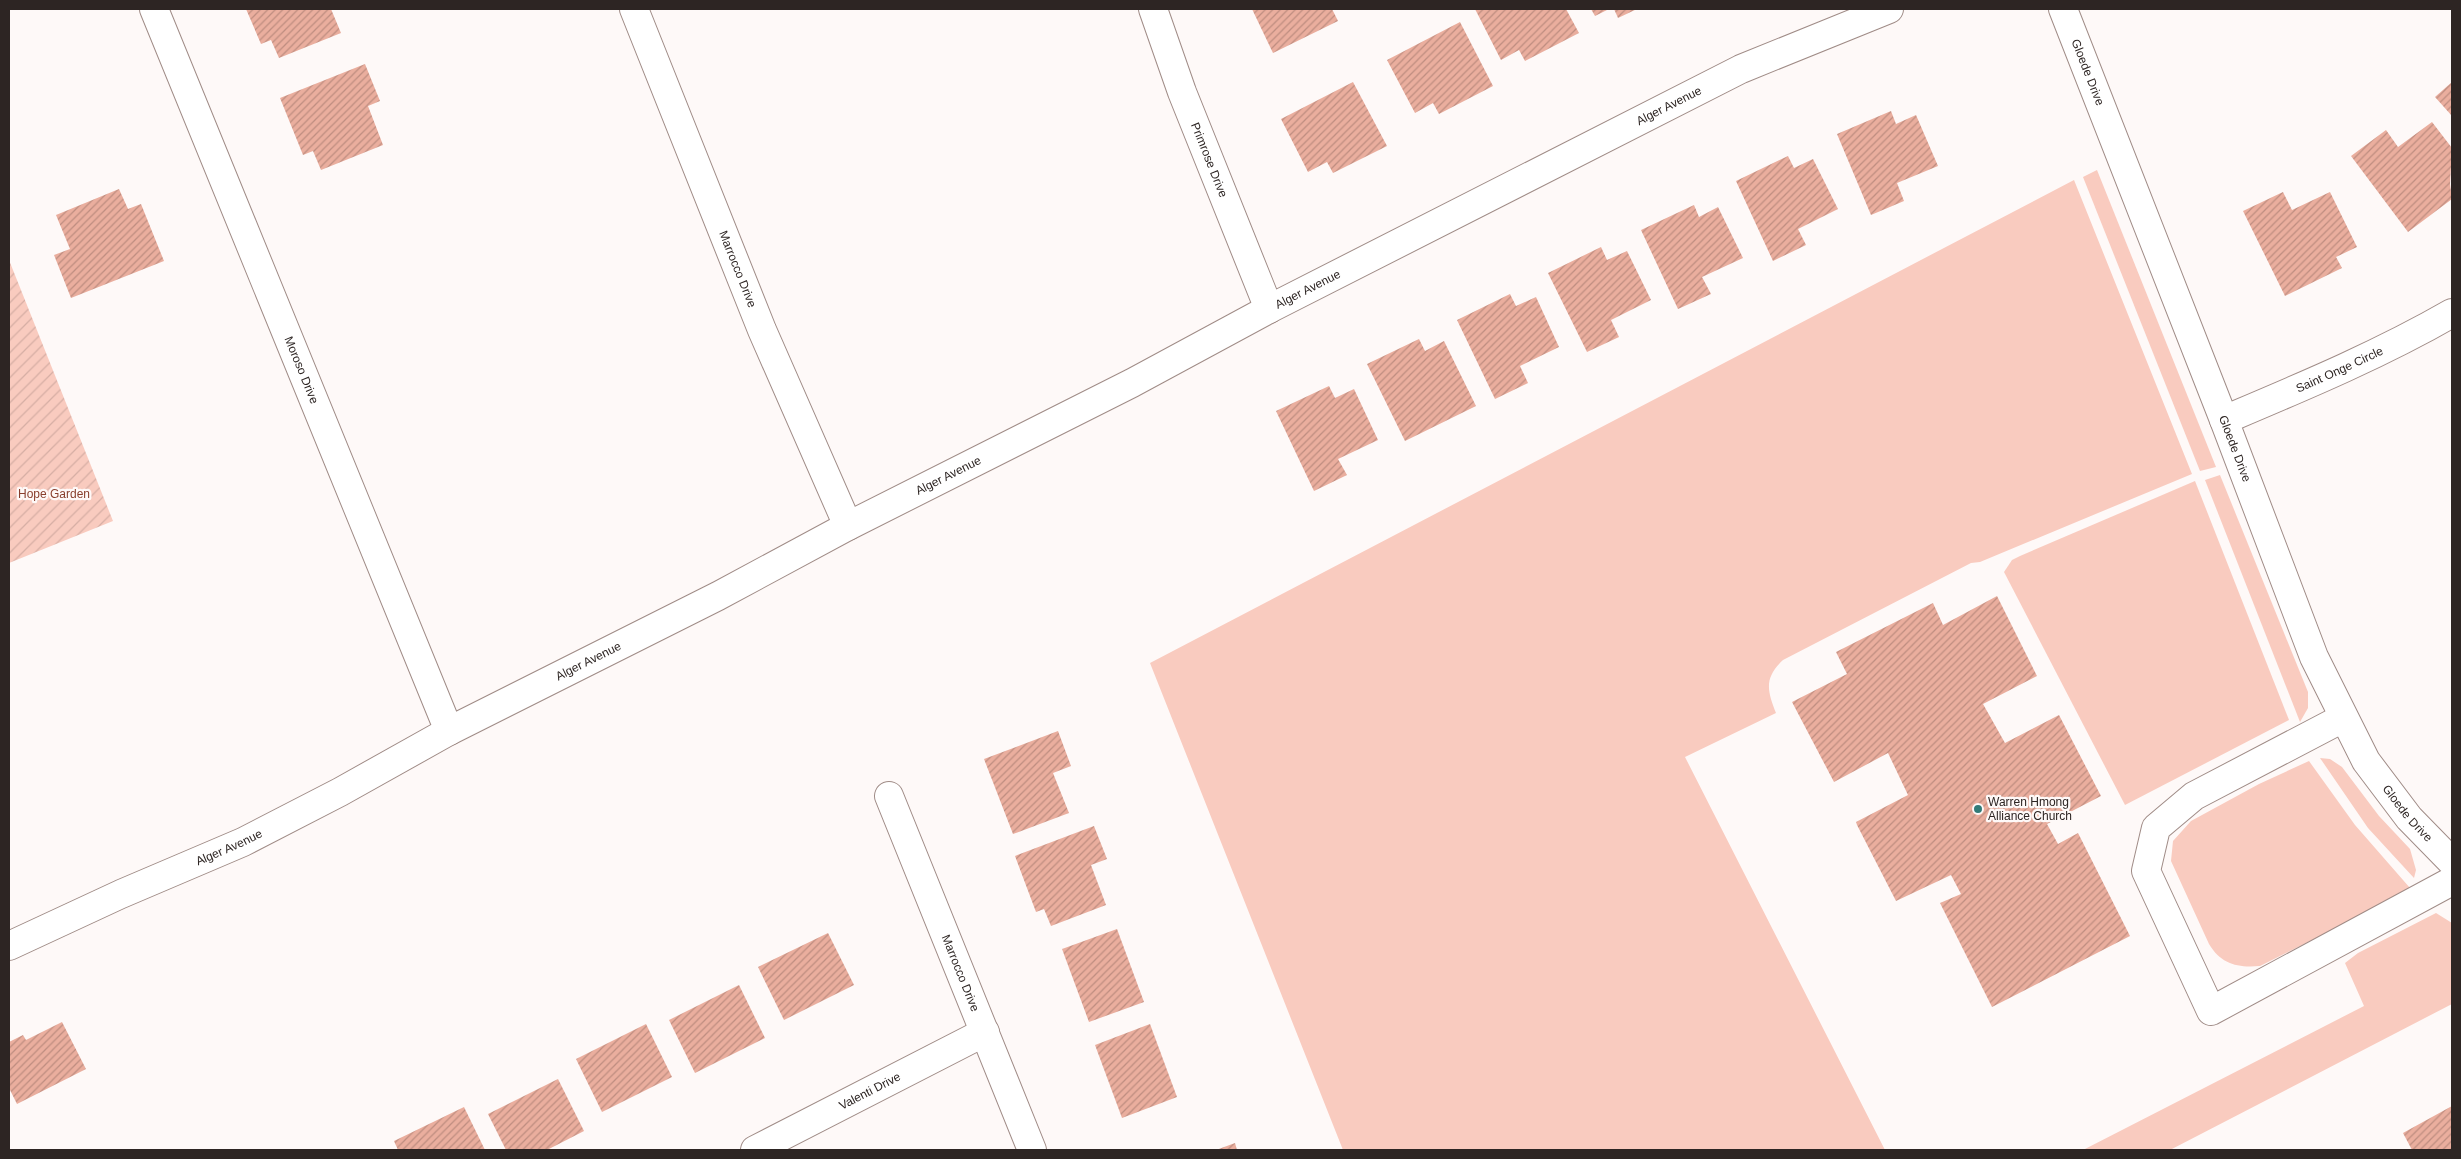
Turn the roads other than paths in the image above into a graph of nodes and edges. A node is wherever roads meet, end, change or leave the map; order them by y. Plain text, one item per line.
1 (154, 9) edge
2 (634, 9) edge
3 (1153, 9) edge
4 (1889, 9) edge
5 (2063, 9) edge
6 (1269, 310) junction
7 (2452, 313) edge
8 (2224, 420) junction
9 (848, 526) junction
10 (2344, 718) junction
11 (449, 731) junction
12 (889, 796) dead end
13 (2452, 862) edge
14 (2452, 881) edge
15 (9, 946) edge
16 (985, 1032) junction
17 (755, 1150) edge
18 (1032, 1150) edge

1 - 11 street, Moroso Drive
2 - 9 street, Marrocco Drive
3 - 6 street, Primrose Drive
4 - 6 street, Alger Avenue
5 - 8 street, Gloede Drive
6 - 9 street, Alger Avenue
7 - 8 street, Saint Onge Circle
8 - 10 street, Gloede Drive
9 - 11 street, Alger Avenue
10 - 13 street, Gloede Drive
10 - 14 street
11 - 15 street, Alger Avenue
12 - 16 street, Marrocco Drive
16 - 17 street, Valenti Drive
16 - 18 street, Marrocco Drive

